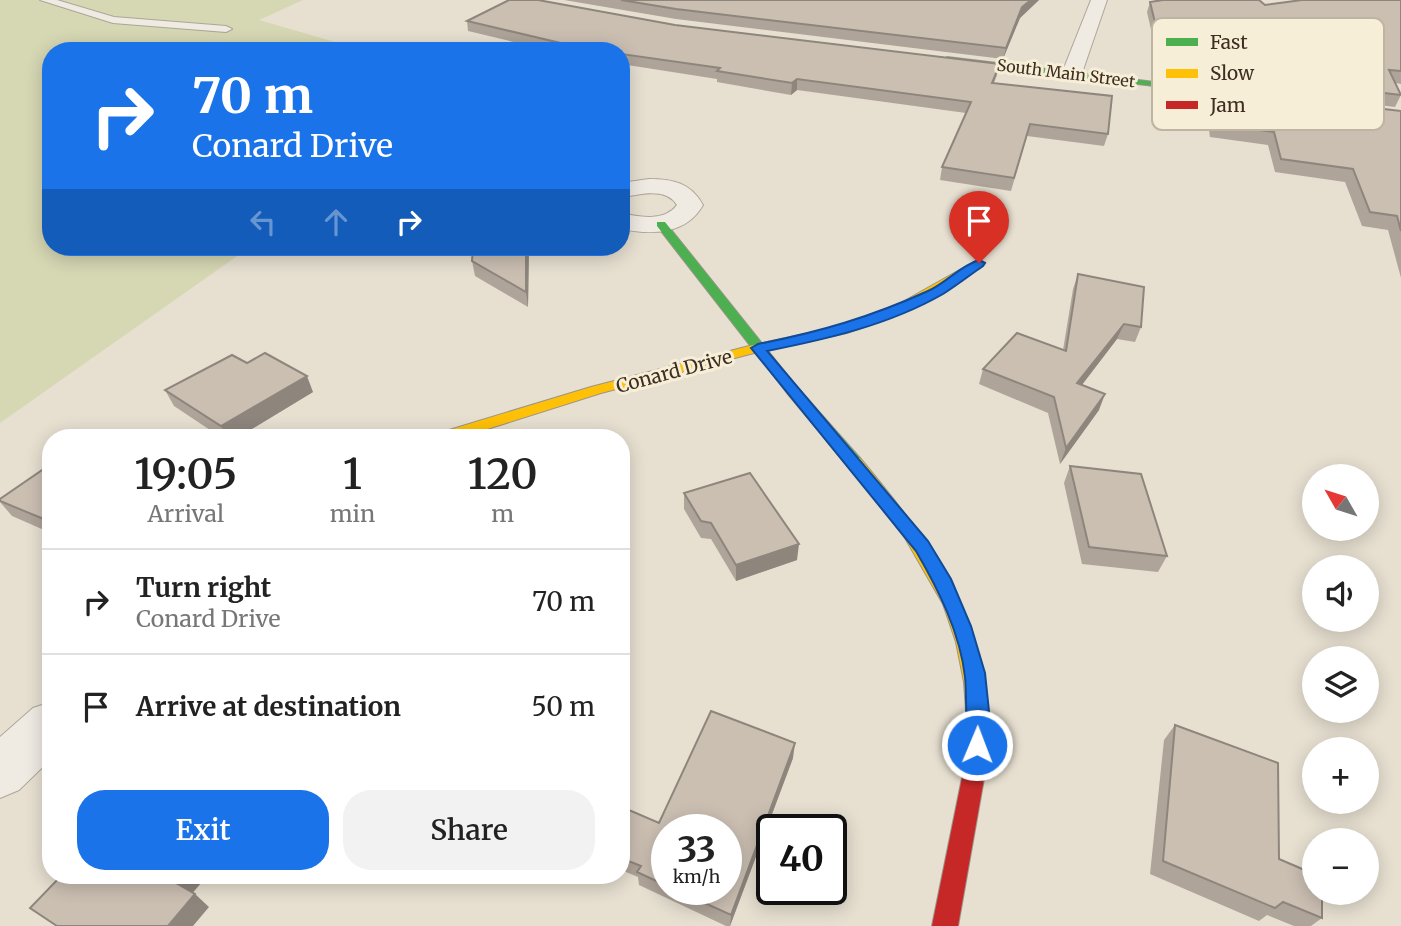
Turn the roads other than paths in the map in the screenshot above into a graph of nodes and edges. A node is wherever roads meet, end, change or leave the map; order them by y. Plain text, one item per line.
1 (45, 0) edge
2 (1099, 0) edge
3 (226, 29) dead end
4 (936, 58) edge
5 (1072, 74) junction
6 (1152, 84) edge
7 (630, 190) edge
8 (630, 222) edge
9 (661, 224) junction
10 (979, 263) dead end
11 (758, 348) junction
12 (466, 429) edge
13 (42, 733) edge
14 (0, 772) edge
15 (945, 926) edge

1 - 3 lane
2 - 5 street
4 - 5 street, South Main Street
5 - 6 street, South Main Street
7 - 9 street
8 - 9 street
9 - 11 street
10 - 11 street, Conard Drive
11 - 12 street, Conard Drive
11 - 15 street
13 - 14 street

